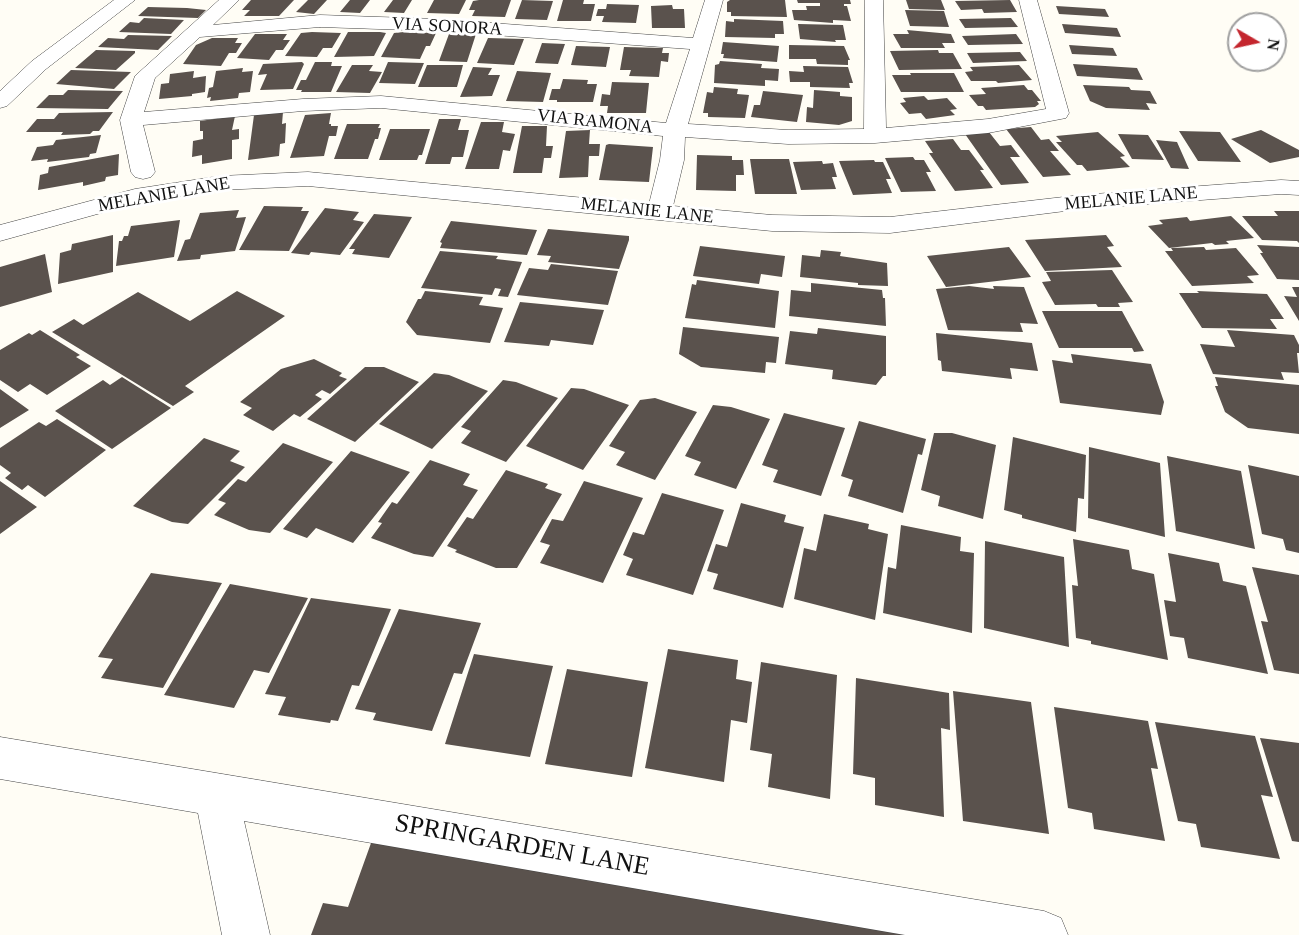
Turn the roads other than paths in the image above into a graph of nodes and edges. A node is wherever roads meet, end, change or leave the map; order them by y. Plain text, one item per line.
1 (126, 0) edge
2 (230, 0) edge
3 (714, 0) edge
4 (874, 0) edge
5 (1028, 0) edge
6 (194, 32) junction
7 (701, 44) junction
8 (0, 102) edge
9 (130, 120) junction
10 (675, 130) junction
11 (875, 136) junction
12 (143, 172) dead end
13 (1299, 188) edge
14 (659, 213) junction
15 (3, 224) edge
16 (0, 758) edge
17 (216, 794) junction
18 (246, 935) edge
19 (1044, 935) edge

1 - 8 street
2 - 6 street
3 - 7 street
4 - 11 street
5 - 11 street, VIA RAMONA
6 - 7 street, VIA SONORA
6 - 9 street
7 - 10 street
9 - 10 street, VIA RAMONA
9 - 12 street
10 - 11 street, VIA RAMONA
10 - 14 street
13 - 14 street, MELANIE LANE
14 - 15 street, MELANIE LANE
16 - 17 street, SPRINGARDEN LANE
17 - 18 street
17 - 19 street, SPRINGARDEN LANE

